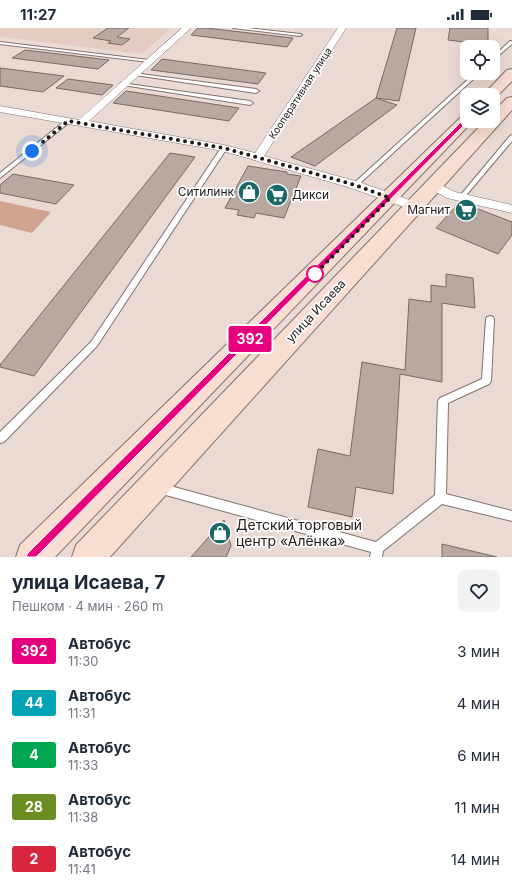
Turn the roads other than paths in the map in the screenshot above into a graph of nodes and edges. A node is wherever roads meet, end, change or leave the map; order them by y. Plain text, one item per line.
1 (186, 28) edge
2 (235, 28) edge
3 (342, 28) edge
4 (300, 35) dead end
5 (512, 42) edge
6 (0, 43) edge
7 (500, 53) edge
8 (149, 61) junction
9 (512, 73) edge
10 (135, 74) junction
11 (470, 80) edge
12 (124, 84) junction
13 (497, 88) edge
14 (256, 91) dead end
15 (512, 101) edge
16 (250, 103) dead end
17 (0, 109) edge
18 (68, 121) junction
19 (81, 123) junction
20 (460, 128) edge
21 (512, 137) edge
22 (224, 148) junction
23 (257, 158) junction
24 (0, 176) edge
25 (355, 185) junction
26 (433, 185) junction
27 (461, 198) junction
28 (402, 202) junction
29 (512, 209) edge
30 (490, 319) dead end
31 (0, 439) edge
32 (153, 487) junction
33 (440, 498) junction
34 (512, 516) edge
35 (377, 552) edge
36 (32, 557) edge
37 (88, 557) edge

1 - 8 street
2 - 4 lane
3 - 23 street, Кооперативная улица
5 - 7 lane
6 - 8 lane
8 - 10 street
9 - 13 main road
10 - 12 street
10 - 14 lane
11 - 25 lane
12 - 16 lane
12 - 19 street
15 - 26 main road, улица Исаева
17 - 18 street
18 - 19 street
18 - 24 lane
19 - 22 street
20 - 28 main road, улица Исаева
21 - 27 lane
22 - 23 street
22 - 31 lane
23 - 25 street
25 - 28 street
26 - 27 street
26 - 28 main road, улица Исаева
27 - 29 street
28 - 32 main road, улица Исаева
28 - 36 main road, улица Исаева
30 - 33 lane
32 - 35 lane
32 - 37 main road, улица Исаева
33 - 34 lane
33 - 35 lane

